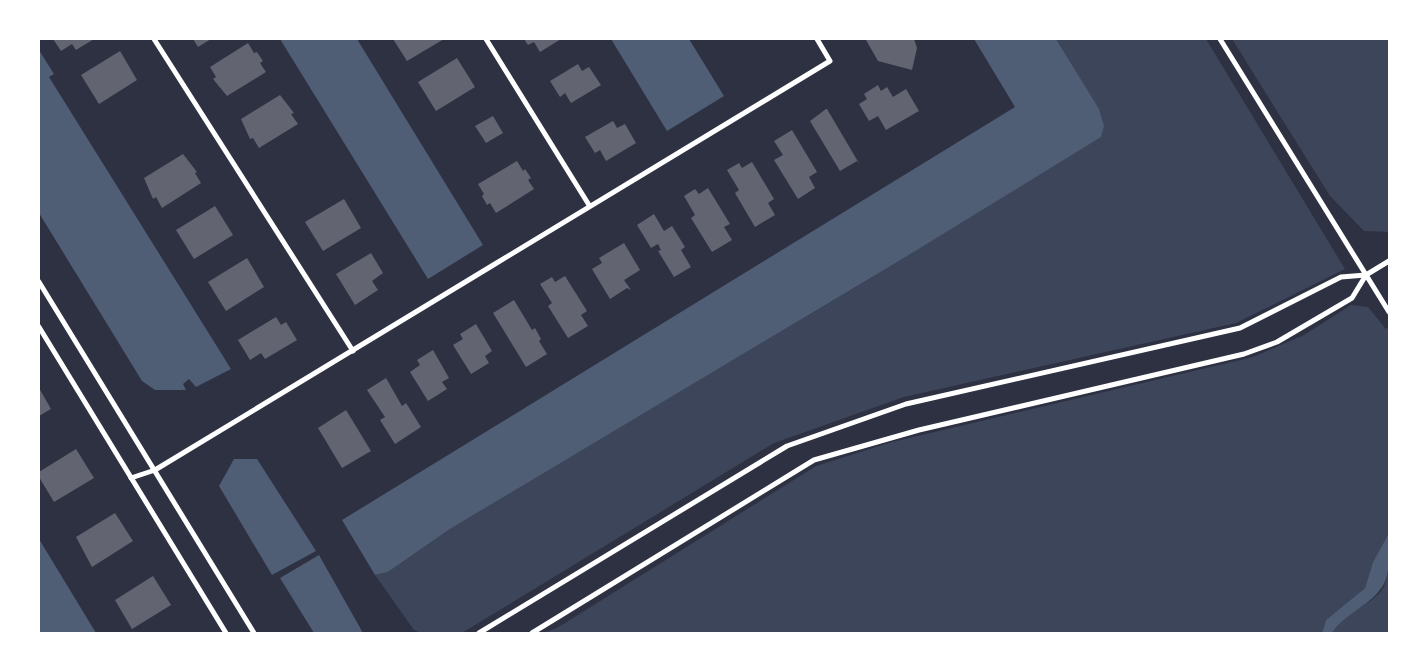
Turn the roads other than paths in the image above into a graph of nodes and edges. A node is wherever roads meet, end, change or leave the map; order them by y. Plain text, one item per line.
1 (154, 39) edge
2 (486, 39) edge
3 (816, 39) edge
4 (1220, 39) edge
5 (589, 205) junction
6 (1389, 261) edge
7 (1366, 275) junction
8 (39, 282) edge
9 (1389, 312) edge
10 (39, 327) edge
11 (354, 351) junction
12 (154, 470) junction
13 (131, 478) junction
14 (226, 633) edge
15 (254, 633) edge
16 (478, 633) edge
17 (532, 633) edge

1 - 11 street
2 - 5 street
3 - 5 street
4 - 7 street
5 - 11 street
6 - 7 street
7 - 9 street
7 - 16 street
7 - 17 street
8 - 12 street
10 - 13 street
11 - 12 street
12 - 13 street
12 - 15 street
13 - 14 street

